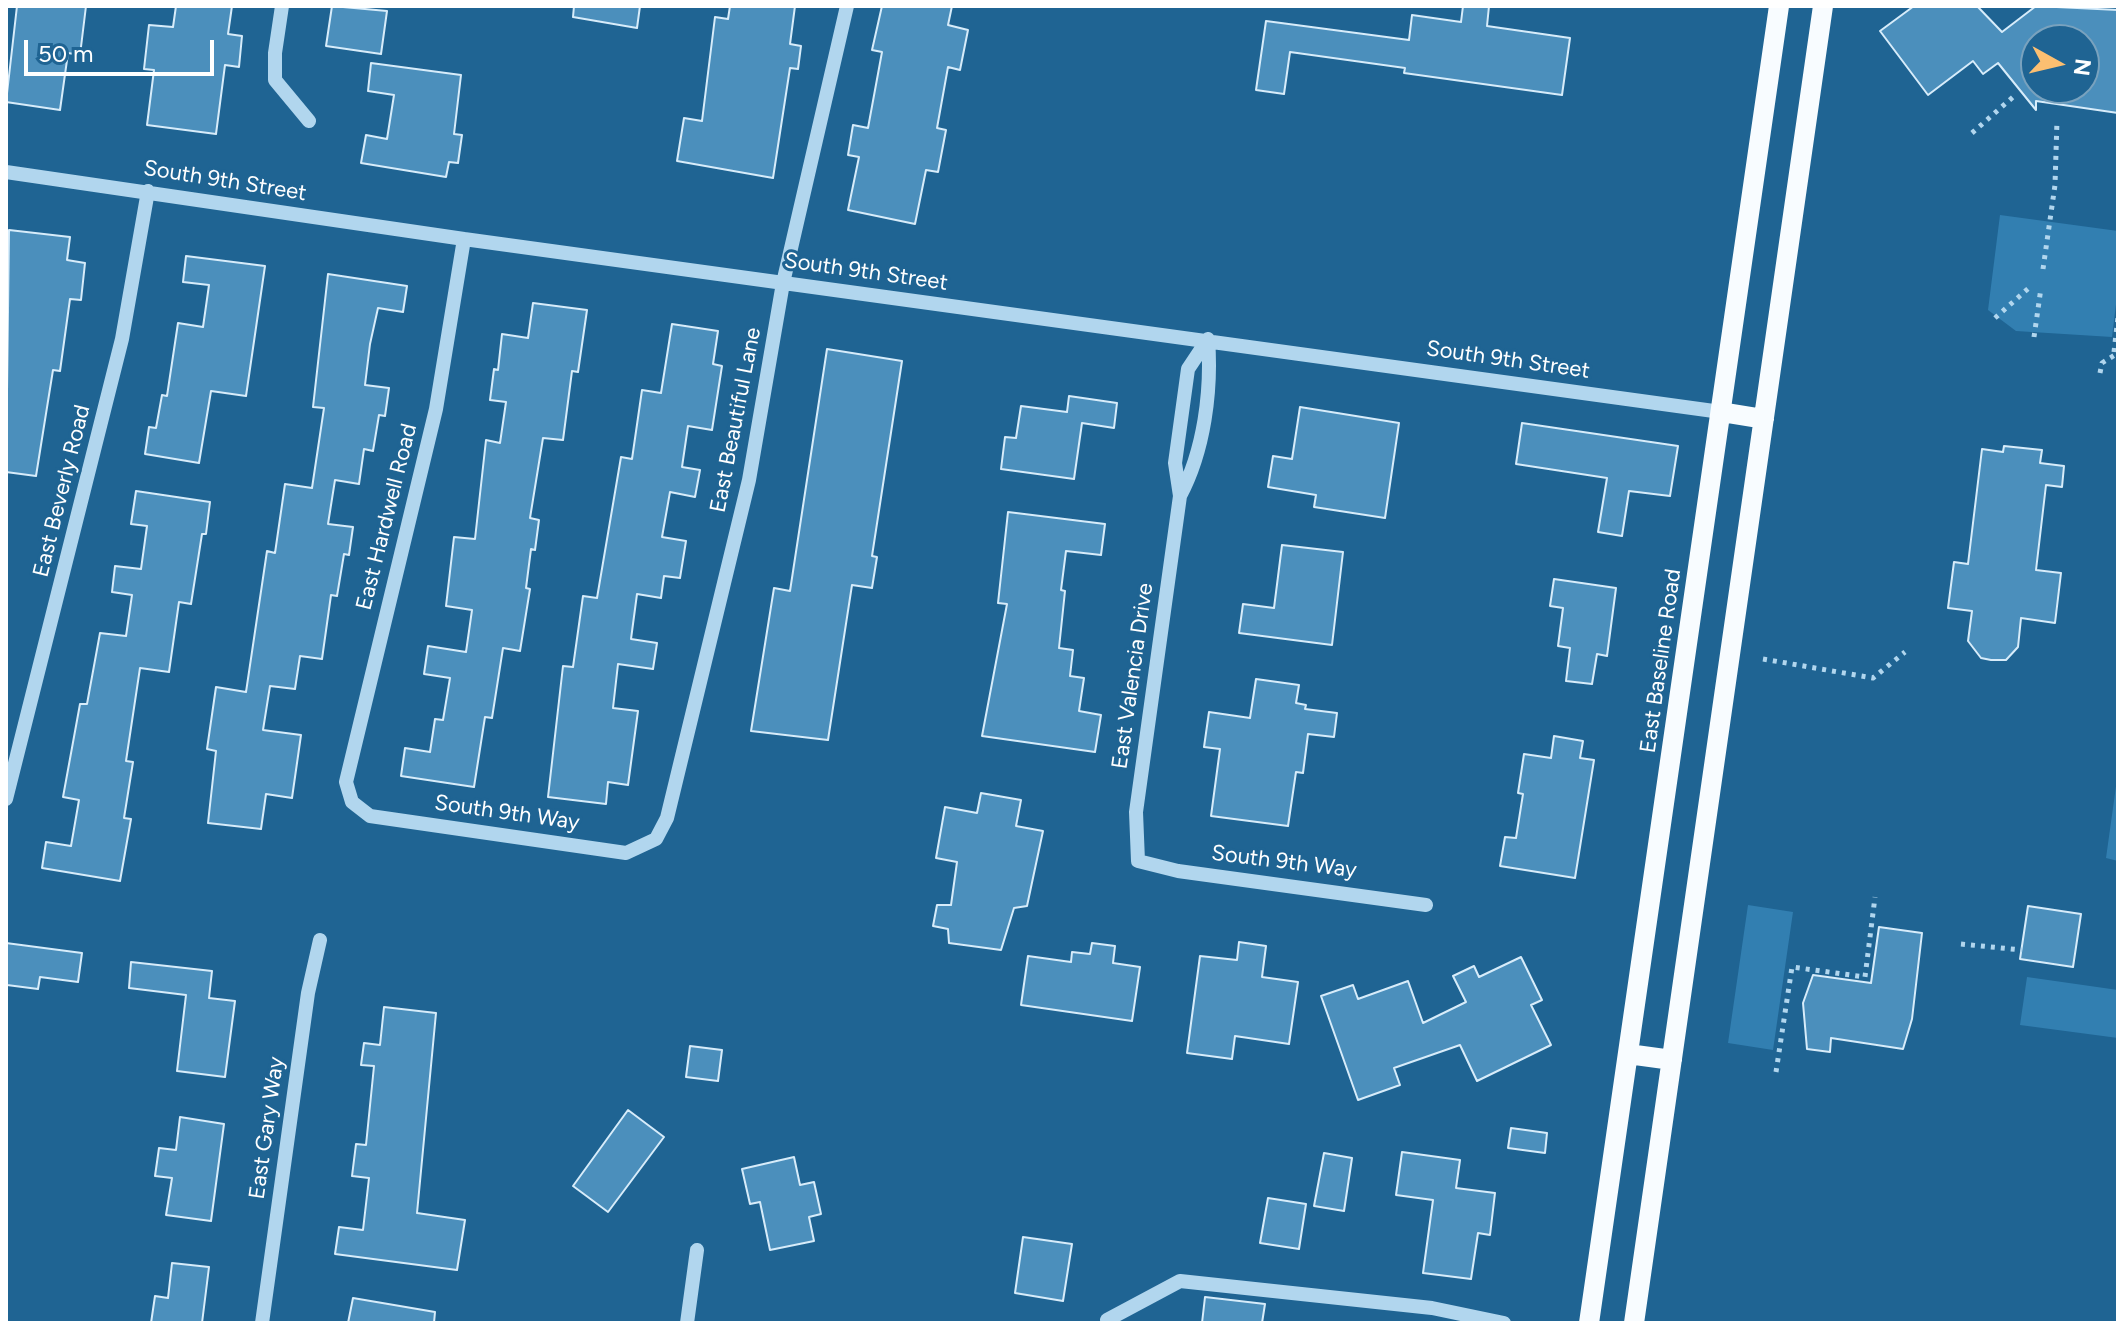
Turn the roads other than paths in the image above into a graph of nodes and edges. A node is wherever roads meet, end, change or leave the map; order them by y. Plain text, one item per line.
1 (282, 6) edge
2 (847, 6) edge
3 (1779, 6) edge
4 (1823, 6) edge
5 (309, 121) dead end
6 (6, 172) edge
7 (148, 191) junction
8 (464, 239) junction
9 (783, 283) junction
10 (1208, 339) junction
11 (1721, 412) junction
12 (1764, 419) junction
13 (1180, 496) junction
14 (6, 799) edge
15 (352, 802) joint
16 (656, 839) joint
17 (1138, 861) joint
18 (1426, 905) dead end
19 (320, 940) dead end
20 (1628, 1054) junction
21 (1672, 1060) junction
22 (697, 1250) dead end
23 (1107, 1320) dead end
24 (262, 1323) edge
25 (687, 1323) edge
26 (1504, 1323) edge
27 (1589, 1323) edge
28 (1634, 1323) edge

1 - 5 street
2 - 9 street, East Beautiful Lane
3 - 11 main road, East Baseline Road
4 - 12 main road
6 - 7 street, South 9th Street
7 - 8 street, South 9th Street
7 - 14 street, East Beverly Road
8 - 9 street, South 9th Street
8 - 15 street, East Hardwell Road
9 - 10 street, South 9th Street
9 - 16 street, East Beautiful Lane
10 - 11 street, South 9th Street
10 - 13 street, East Valencia Drive
10 - 13 street, East Valencia Drive
11 - 12 main road
11 - 20 main road, East Baseline Road
12 - 21 main road
13 - 17 street, East Valencia Drive
15 - 16 street, South 9th Way
17 - 18 street, South 9th Way
19 - 24 street, East Gary Way
20 - 21 main road
20 - 27 main road, East Baseline Road
21 - 28 main road
22 - 25 street
23 - 26 street

